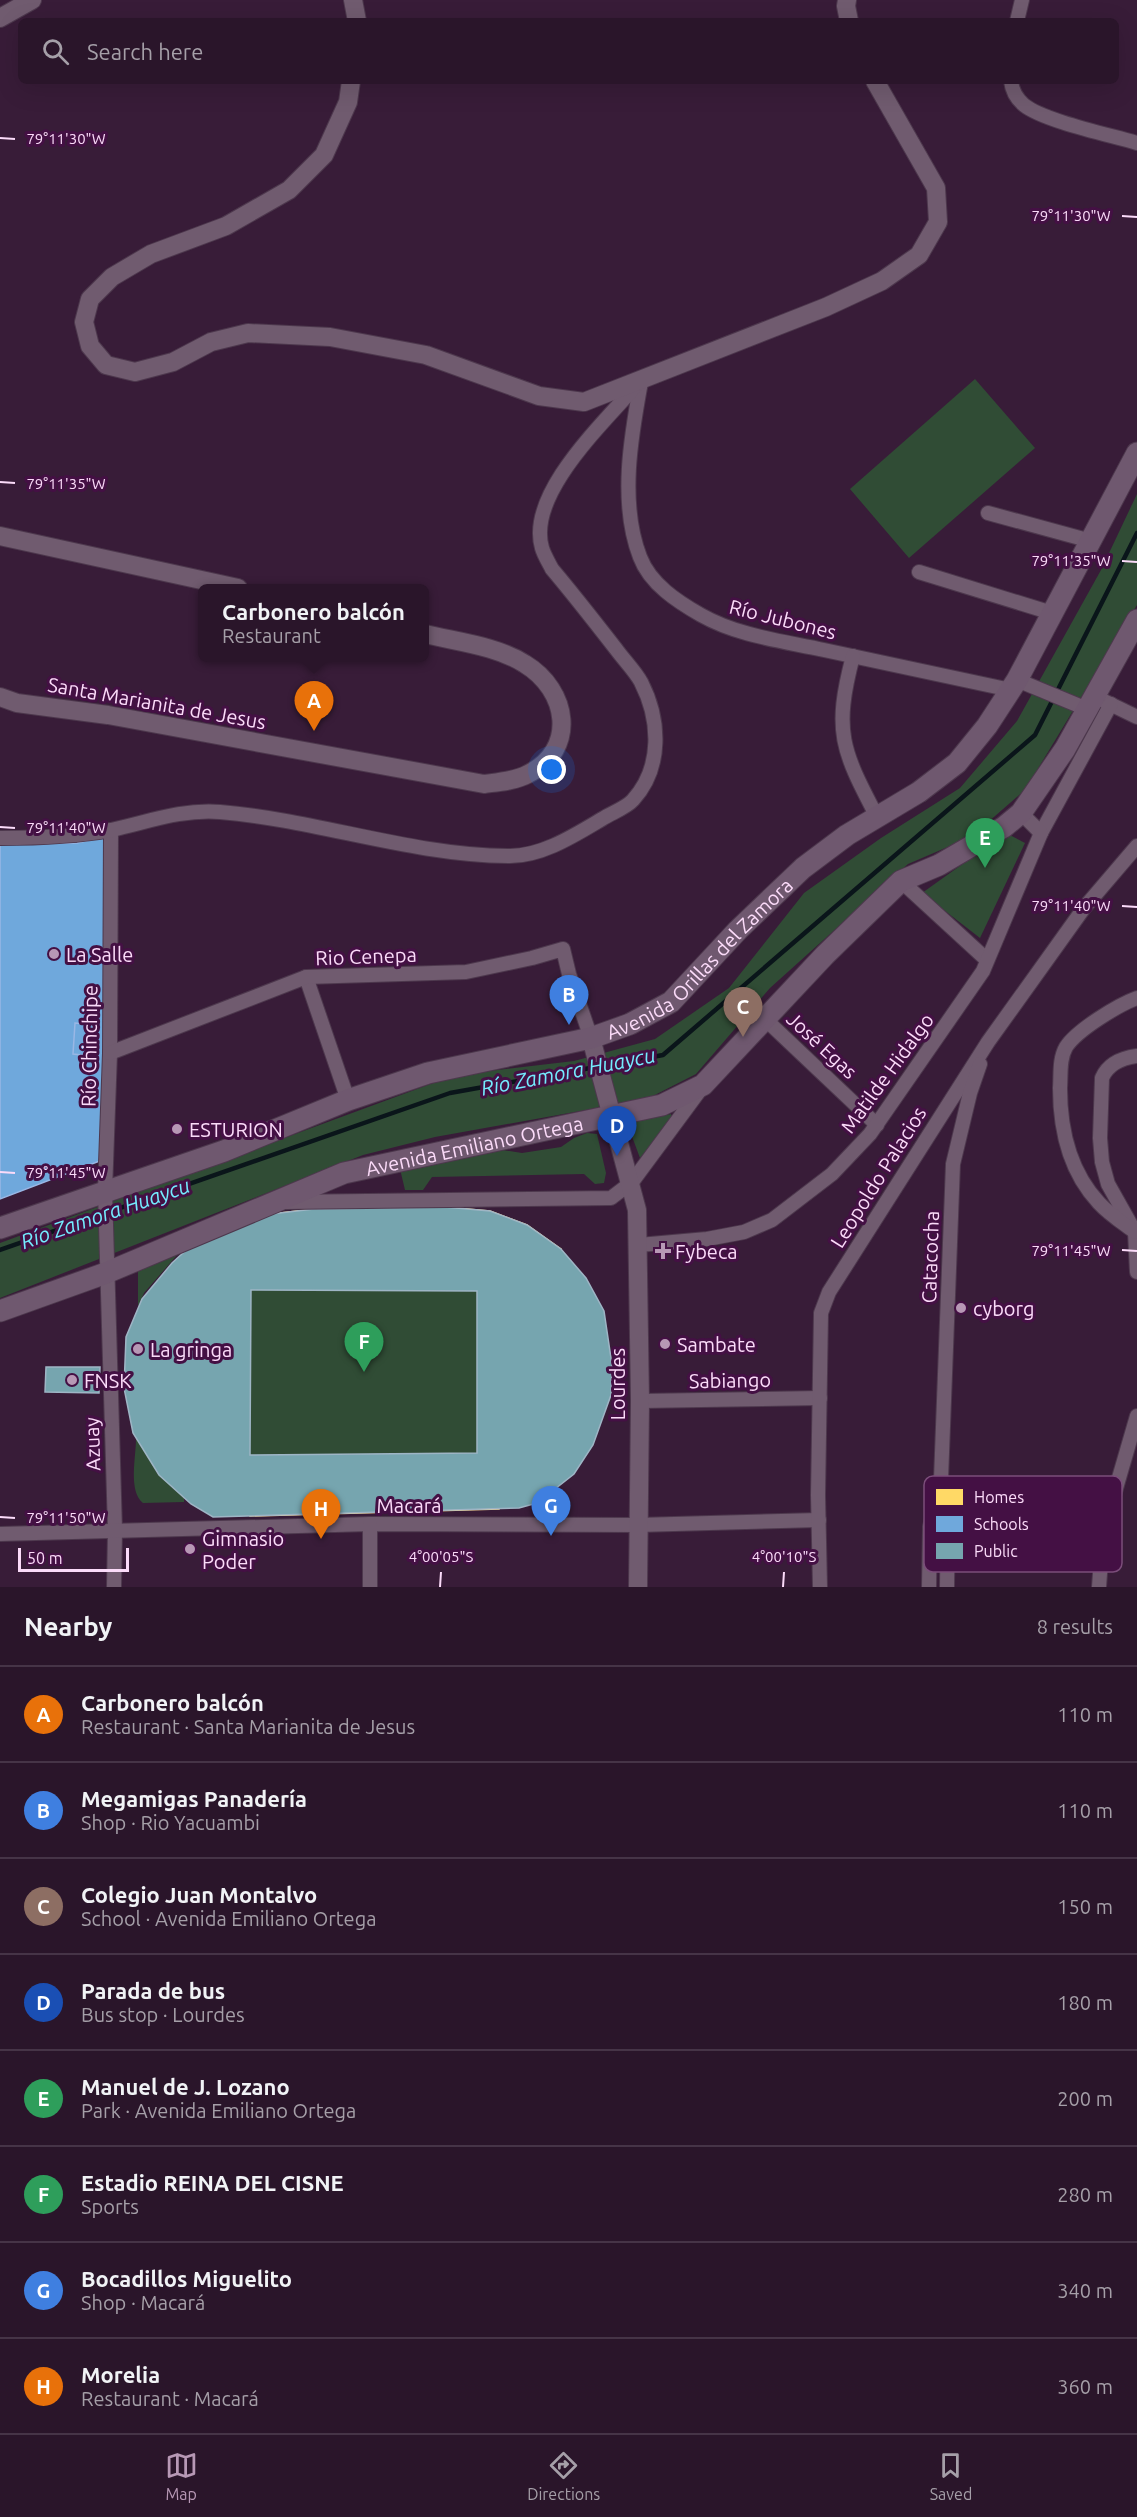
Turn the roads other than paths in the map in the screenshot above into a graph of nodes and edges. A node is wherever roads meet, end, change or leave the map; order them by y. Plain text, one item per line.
1 (32, 0) edge
2 (353, 0) edge
3 (847, 0) edge
4 (1022, 0) edge
5 (0, 18) edge
6 (356, 18) edge
7 (848, 18) edge
8 (1018, 18) edge
9 (351, 84) edge
10 (877, 84) edge
11 (1011, 84) edge
12 (1137, 143) edge
13 (641, 380) junction
14 (1137, 453) edge
15 (988, 513) dead end
16 (0, 536) edge
17 (1091, 541) junction
18 (919, 572) dead end
19 (220, 584) edge
20 (1052, 613) junction
21 (1137, 620) edge
22 (429, 635) edge
23 (853, 656) junction
24 (1014, 685) junction
25 (0, 697) edge
26 (1098, 703) junction
27 (1137, 717) edge
28 (1021, 813) junction
29 (877, 817) junction
30 (111, 830) junction
31 (1041, 833) junction
32 (0, 838) edge
33 (1137, 846) edge
34 (901, 881) junction
35 (987, 960) junction
36 (306, 978) junction
37 (1137, 998) edge
38 (765, 1019) junction
39 (988, 1042) junction
40 (592, 1045) junction
41 (110, 1053) junction
42 (1137, 1056) edge
43 (703, 1085) junction
44 (348, 1100) junction
45 (609, 1108) junction
46 (877, 1125) junction
47 (632, 1182) junction
48 (105, 1199) junction
49 (277, 1202) junction
50 (0, 1228) edge
51 (1136, 1232) edge
52 (639, 1245) junction
53 (106, 1268) junction
54 (1137, 1272) edge
55 (0, 1311) edge
56 (820, 1398) junction
57 (640, 1401) junction
58 (1137, 1416) edge
59 (941, 1476) edge
60 (1120, 1476) edge
61 (819, 1520) junction
62 (370, 1524) junction
63 (638, 1525) junction
64 (115, 1530) junction
65 (0, 1534) edge
66 (929, 1572) edge
67 (947, 1572) edge
68 (1100, 1572) edge
69 (114, 1587) edge
70 (370, 1587) edge
71 (638, 1587) edge
72 (820, 1587) edge
73 (929, 1587) edge
74 (947, 1587) edge
75 (1099, 1587) edge

1 - 5 street
2 - 6 street
3 - 7 street
4 - 8 street
9 - 13 street
10 - 13 street
11 - 12 street
13 - 23 street, Río Jubones
13 - 30 street
14 - 17 main road, Avenida Orillas del Zamora
15 - 17 street
16 - 19 street
17 - 20 main road, Avenida Orillas del Zamora
18 - 20 street
20 - 24 main road, Avenida Orillas del Zamora
21 - 26 main road, Avenida Emiliano Ortega
22 - 25 street, Santa Marianita de Jesus
23 - 24 street, Río Jubones
23 - 29 street
24 - 26 street, Río Jubones
24 - 29 main road, Avenida Orillas del Zamora
26 - 27 street
26 - 28 main road, Avenida Emiliano Ortega
26 - 31 street, Matilde Hidalgo
28 - 31 street
28 - 34 main road, Avenida Emiliano Ortega
29 - 40 main road, Avenida Orillas del Zamora
30 - 32 street
30 - 41 street, Río Chinchipe
31 - 35 street, Matilde Hidalgo
33 - 39 street, Leopoldo Palacios
34 - 35 street
34 - 38 main road, Avenida Emiliano Ortega
35 - 46 street, Matilde Hidalgo
36 - 40 street, Rio Cenepa
36 - 41 street, Rio Cenepa
36 - 44 street
37 - 51 street
38 - 43 main road, Avenida Emiliano Ortega
38 - 46 street, José Egas
39 - 56 street, Leopoldo Palacios
39 - 59 street, Catacocha
40 - 44 main road, Avenida Orillas del Zamora
40 - 45 street, Lourdes
41 - 48 street, Río Chinchipe
42 - 51 street
43 - 45 main road, Avenida Emiliano Ortega
43 - 47 street
44 - 48 main road, Avenida Orillas del Zamora
45 - 47 street, Lourdes
45 - 49 main road, Avenida Emiliano Ortega
46 - 52 street, Matilde Hidalgo
47 - 49 street, Avenida Emiliano Ortega
47 - 52 street, Lourdes
48 - 50 main road, Avenida Orillas del Zamora
48 - 53 street, Azuay
49 - 53 main road, Avenida Emiliano Ortega
51 - 54 street
52 - 57 street, Lourdes
53 - 55 main road, Avenida Emiliano Ortega
53 - 64 street, Azuay
56 - 57 street, Sabiango
56 - 61 street, Leopoldo Palacios
57 - 63 street, Lourdes
58 - 60 street
61 - 63 street, Macará
61 - 72 street, Leopoldo Palacios
62 - 63 street, Macará
62 - 64 street, Macará
62 - 70 street
63 - 71 street, Lourdes
64 - 65 street, Macará
64 - 69 street, Azuay
66 - 73 street, Catacocha
67 - 74 street, Catacocha
68 - 75 street

